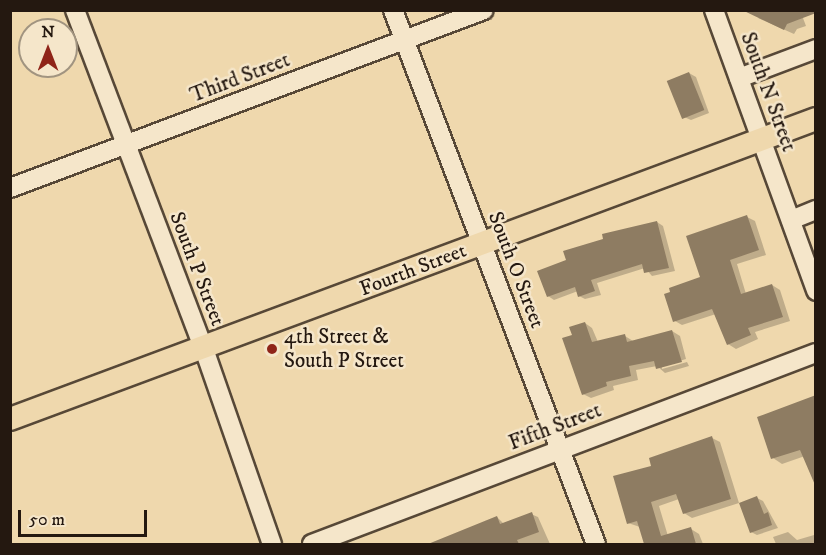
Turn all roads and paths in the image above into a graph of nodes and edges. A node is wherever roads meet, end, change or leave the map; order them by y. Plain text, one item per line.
1 (75, 10) edge
2 (393, 10) edge
3 (484, 10) edge
4 (714, 10) edge
5 (405, 40) junction
6 (816, 49) edge
7 (739, 78) junction
8 (816, 119) edge
9 (762, 139) junction
10 (126, 145) junction
11 (10, 188) edge
12 (816, 210) edge
13 (791, 220) junction
14 (482, 244) junction
15 (816, 291) edge
16 (204, 349) junction
17 (816, 353) edge
18 (10, 419) edge
19 (560, 450) junction
20 (272, 544) edge
21 (312, 544) edge
22 (596, 544) edge

1 - 10 street, South P Street
2 - 5 street, South O Street
3 - 5 street, Third Street
4 - 7 street, South N Street
5 - 10 street, Third Street
5 - 14 street, South O Street
6 - 7 street
7 - 9 street, South N Street
8 - 9 main road, Fourth Street
9 - 13 street, South N Street
9 - 14 main road, Fourth Street
10 - 11 street, Third Street
10 - 16 street, South P Street
12 - 13 street
13 - 15 street, South N Street
14 - 16 main road, Fourth Street
14 - 19 street, South O Street
16 - 18 main road, Fourth Street
16 - 20 street, South P Street
17 - 19 street, Fifth Street
19 - 21 street, Fifth Street
19 - 22 street, South O Street

